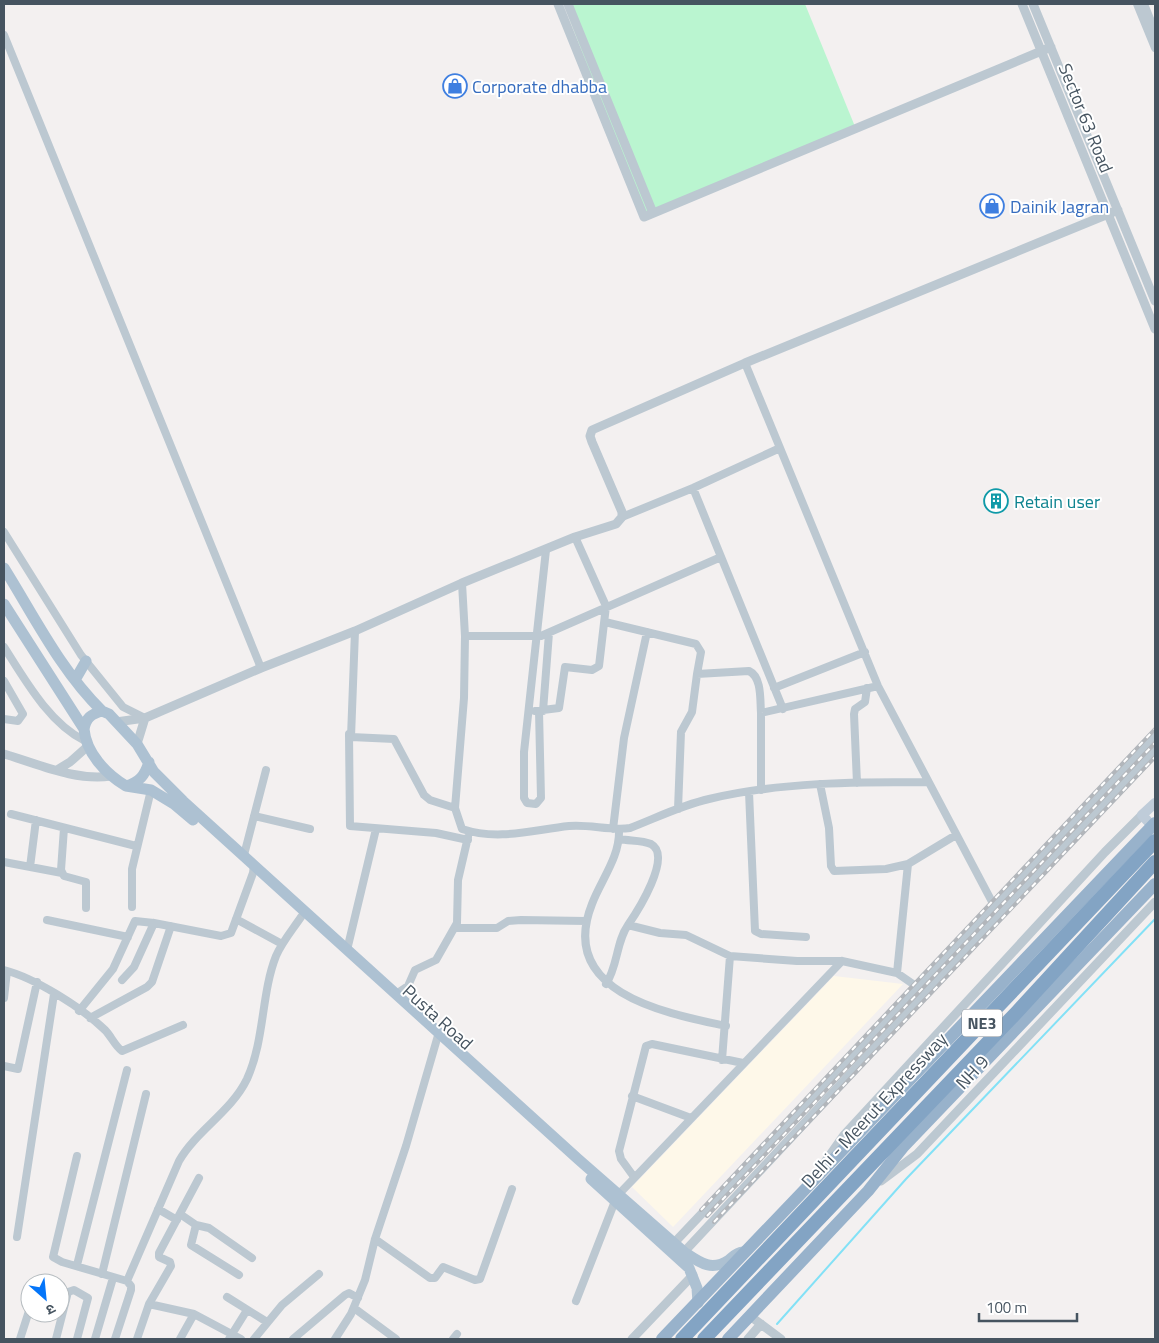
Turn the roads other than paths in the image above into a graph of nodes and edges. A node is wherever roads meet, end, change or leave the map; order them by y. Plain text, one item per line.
1 (558, 4) edge
2 (568, 4) edge
3 (1022, 4) edge
4 (1033, 4) edge
5 (1137, 4) edge
6 (1144, 4) edge
7 (1155, 31) edge
8 (4, 35) edge
9 (1051, 47) junction
10 (1155, 48) edge
11 (1041, 51) junction
12 (1118, 210) junction
13 (653, 213) junction
14 (1108, 214) junction
15 (1155, 301) edge
16 (1155, 328) edge
17 (745, 363) junction
18 (780, 448) junction
19 (693, 488) junction
20 (622, 517) junction
21 (4, 532) edge
22 (575, 537) junction
23 (546, 550) junction
24 (720, 557) junction
25 (4, 568) edge
26 (462, 583) junction
27 (4, 604) edge
28 (606, 606) junction
29 (605, 622) junction
30 (355, 631) junction
31 (647, 632) junction
32 (549, 634) junction
33 (465, 636) junction
34 (535, 636) junction
35 (4, 647) edge
36 (865, 652) junction
37 (86, 661) junction
38 (261, 668) junction
39 (697, 674) junction
40 (75, 680) junction
41 (4, 681) edge
42 (878, 686) junction
43 (774, 688) junction
44 (867, 688) junction
45 (783, 709) junction
46 (102, 711) junction
47 (528, 711) junction
48 (541, 711) junction
49 (761, 713) junction
50 (145, 718) junction
51 (4, 719) edge
52 (116, 722) junction
53 (64, 728) junction
54 (349, 734) junction
55 (1155, 735) edge
56 (86, 739) junction
57 (137, 744) junction
58 (1155, 748) edge
59 (4, 754) edge
60 (149, 762) junction
61 (57, 770) junction
62 (266, 770) dead end
63 (111, 776) junction
64 (928, 782) junction
65 (857, 783) junction
66 (820, 784) junction
67 (126, 786) junction
68 (151, 790) junction
69 (761, 790) junction
70 (749, 792) junction
71 (1155, 803) edge
72 (455, 808) junction
73 (678, 809) junction
74 (11, 814) dead end
75 (1142, 815) junction
76 (254, 816) junction
77 (36, 820) junction
78 (1155, 823) edge
79 (64, 828) junction
80 (1129, 828) junction
81 (310, 829) dead end
82 (376, 829) junction
83 (616, 829) junction
84 (1155, 829) edge
85 (470, 830) junction
86 (956, 835) junction
87 (620, 839) junction
88 (468, 840) junction
89 (136, 846) junction
90 (1148, 846) edge
91 (244, 856) junction
92 (4, 862) edge
93 (1155, 862) edge
94 (908, 864) junction
95 (30, 867) junction
96 (253, 869) junction
97 (62, 873) junction
98 (1155, 884) edge
99 (1155, 902) edge
100 (993, 905) junction
101 (132, 907) dead end
102 (86, 908) dead end
103 (999, 915) junction
104 (301, 917) junction
105 (236, 919) junction
106 (47, 920) dead end
107 (586, 921) junction
108 (154, 923) junction
109 (628, 925) junction
110 (172, 926) junction
111 (455, 928) junction
112 (128, 937) junction
113 (806, 938) dead end
114 (282, 944) junction
115 (347, 950) junction
116 (730, 956) junction
117 (842, 961) junction
118 (5, 970) edge
119 (897, 972) junction
120 (122, 980) dead end
121 (37, 982) junction
122 (606, 984) junction
123 (917, 986) junction
124 (926, 993) junction
125 (54, 994) junction
126 (396, 994) junction
127 (4, 998) edge
128 (79, 1010) junction
129 (90, 1018) junction
130 (183, 1025) dead end
131 (726, 1026) junction
132 (437, 1036) junction
133 (722, 1060) junction
134 (743, 1063) junction
135 (4, 1066) edge
136 (127, 1070) dead end
137 (146, 1094) dead end
138 (632, 1096) junction
139 (691, 1118) junction
140 (77, 1156) dead end
141 (634, 1177) junction
142 (199, 1178) dead end
143 (807, 1186) junction
144 (512, 1189) dead end
145 (868, 1191) junction
146 (617, 1197) junction
147 (158, 1209) junction
148 (178, 1217) junction
149 (196, 1226) junction
150 (17, 1237) dead end
151 (375, 1239) junction
152 (674, 1242) junction
153 (747, 1251) junction
154 (684, 1252) junction
155 (252, 1258) dead end
156 (77, 1265) junction
157 (102, 1274) junction
158 (319, 1274) dead end
159 (239, 1275) dead end
160 (693, 1275) junction
161 (113, 1278) junction
162 (127, 1281) junction
163 (227, 1298) dead end
164 (358, 1298) junction
165 (576, 1301) dead end
166 (698, 1303) junction
167 (149, 1304) junction
168 (354, 1308) junction
169 (247, 1310) junction
170 (194, 1314) junction
171 (750, 1316) junction
172 (267, 1322) junction
173 (25, 1323) edge
174 (761, 1324) junction
175 (230, 1336) edge
176 (20, 1339) edge
177 (56, 1339) edge
178 (77, 1339) edge
179 (95, 1339) edge
180 (115, 1339) edge
181 (137, 1339) edge
182 (180, 1339) edge
183 (241, 1339) edge
184 (254, 1339) edge
185 (293, 1339) edge
186 (335, 1339) edge
187 (396, 1339) edge
188 (632, 1339) edge
189 (662, 1339) edge
190 (682, 1339) edge
191 (704, 1339) edge
192 (728, 1339) edge
193 (748, 1339) edge
194 (781, 1339) edge

1 - 13 street
2 - 13 street
3 - 11 street, Sector 63 Road
4 - 9 street, Sector 63 Road
5 - 10 street
6 - 7 street
8 - 38 street
9 - 11 street
9 - 12 street, Sector 63 Road
11 - 13 street
11 - 14 street, Sector 63 Road
12 - 14 street
12 - 15 street, Sector 63 Road
14 - 16 street, Sector 63 Road
14 - 17 street
17 - 18 street
17 - 20 street
18 - 19 street
18 - 36 street
19 - 20 street
19 - 24 street
20 - 22 street
21 - 37 street
22 - 23 street
22 - 28 street
23 - 26 street
23 - 34 street
24 - 28 street
24 - 43 street
25 - 40 main road, Pusta Road
26 - 30 street
26 - 33 street
27 - 56 main road
28 - 29 street
28 - 32 street
29 - 31 street
29 - 48 street
30 - 38 street
30 - 54 street
31 - 39 street
31 - 83 street
32 - 34 street
32 - 48 street
33 - 34 street
33 - 72 street
34 - 47 street
35 - 53 street
36 - 42 street
36 - 43 street
37 - 40 main road
37 - 50 street
38 - 50 street
39 - 49 street
39 - 73 street
40 - 46 main road, Pusta Road
41 - 51 street
42 - 44 street
42 - 64 street
43 - 45 street
44 - 45 street
44 - 65 street
45 - 49 street
46 - 52 main road, Pusta Road
46 - 56 main road
47 - 48 street
47 - 48 street
49 - 69 street
50 - 52 street
50 - 57 street
52 - 57 main road, Pusta Road
53 - 56 street
53 - 56 street
54 - 72 street
54 - 82 street
55 - 100 street
56 - 61 street
56 - 63 main road
57 - 60 main road, Pusta Road
58 - 103 street
59 - 61 street
60 - 67 main road
60 - 91 main road, Pusta Road
61 - 63 street
62 - 76 street
63 - 67 main road
64 - 65 street
64 - 86 street
65 - 66 street
66 - 69 street
66 - 94 street
67 - 68 main road, Pusta Road
68 - 89 street
68 - 96 main road, Pusta Road
69 - 70 street
70 - 73 street
70 - 113 street
71 - 75 main road
72 - 85 street
73 - 83 street
74 - 77 street
75 - 80 street
75 - 84 main road
76 - 81 street
76 - 91 street
77 - 79 street
77 - 95 street
78 - 90 highway
79 - 89 street
79 - 97 street
80 - 90 street
80 - 143 street
82 - 88 street
82 - 115 street
83 - 85 street
83 - 87 street
85 - 88 street
86 - 94 street
86 - 100 street
87 - 107 street
87 - 109 street
88 - 111 street
89 - 101 street
90 - 143 highway
90 - 190 highway, Delhi - Meerut Expressway / NE3
91 - 96 main road, Pusta Road
92 - 95 street
93 - 191 highway, Delhi - Meerut Expressway / NE3
94 - 119 street
95 - 97 street
96 - 104 main road, Pusta Road
96 - 105 street
96 - 115 main road, Pusta Road
97 - 102 street
98 - 145 highway
99 - 145 street, NH 9
100 - 103 street
100 - 123 street
103 - 124 street
104 - 114 street
104 - 132 main road, Pusta Road
105 - 110 street
105 - 114 street
106 - 112 street
107 - 111 street
107 - 122 street
108 - 110 street
108 - 112 street
108 - 120 street
109 - 116 street
109 - 122 street
110 - 129 street
111 - 126 street
112 - 128 street
114 - 147 street
115 - 126 main road, Pusta Road
116 - 117 street
116 - 131 street
117 - 119 street
117 - 134 street
118 - 121 street
118 - 127 street
119 - 123 street
121 - 125 street
121 - 135 street
122 - 131 street
123 - 124 street
123 - 152 street
124 - 154 street
125 - 128 street
125 - 150 street
126 - 132 main road, Pusta Road
128 - 129 street
129 - 130 street
131 - 133 street
132 - 146 main road, Pusta Road
132 - 151 street
133 - 134 street
133 - 138 street
134 - 139 street
136 - 156 street
137 - 157 street
138 - 139 street
138 - 141 street
139 - 141 street
140 - 156 street
141 - 146 street
142 - 148 street
143 - 153 highway
144 - 151 street
145 - 171 highway
146 - 152 main road, Pusta Road
146 - 160 main road, Pusta Road
146 - 165 street
147 - 148 street
147 - 162 street
148 - 149 street
148 - 167 street
149 - 155 street
149 - 159 street
151 - 164 street
152 - 154 main road, Pusta Road
153 - 154 main road, Pusta Road
153 - 166 highway
156 - 157 street
157 - 161 street
158 - 172 street
160 - 166 main road
160 - 188 street
161 - 162 street
161 - 179 street
162 - 180 street
163 - 169 street
164 - 168 street
164 - 185 street
166 - 189 highway
167 - 170 street
167 - 181 street
168 - 186 street
168 - 187 street
169 - 172 street
169 - 175 street
170 - 175 street
170 - 182 street
171 - 174 street
171 - 192 highway
172 - 184 street
173 - 176 street
174 - 193 street
174 - 194 street
175 - 183 street
177 - 178 street

